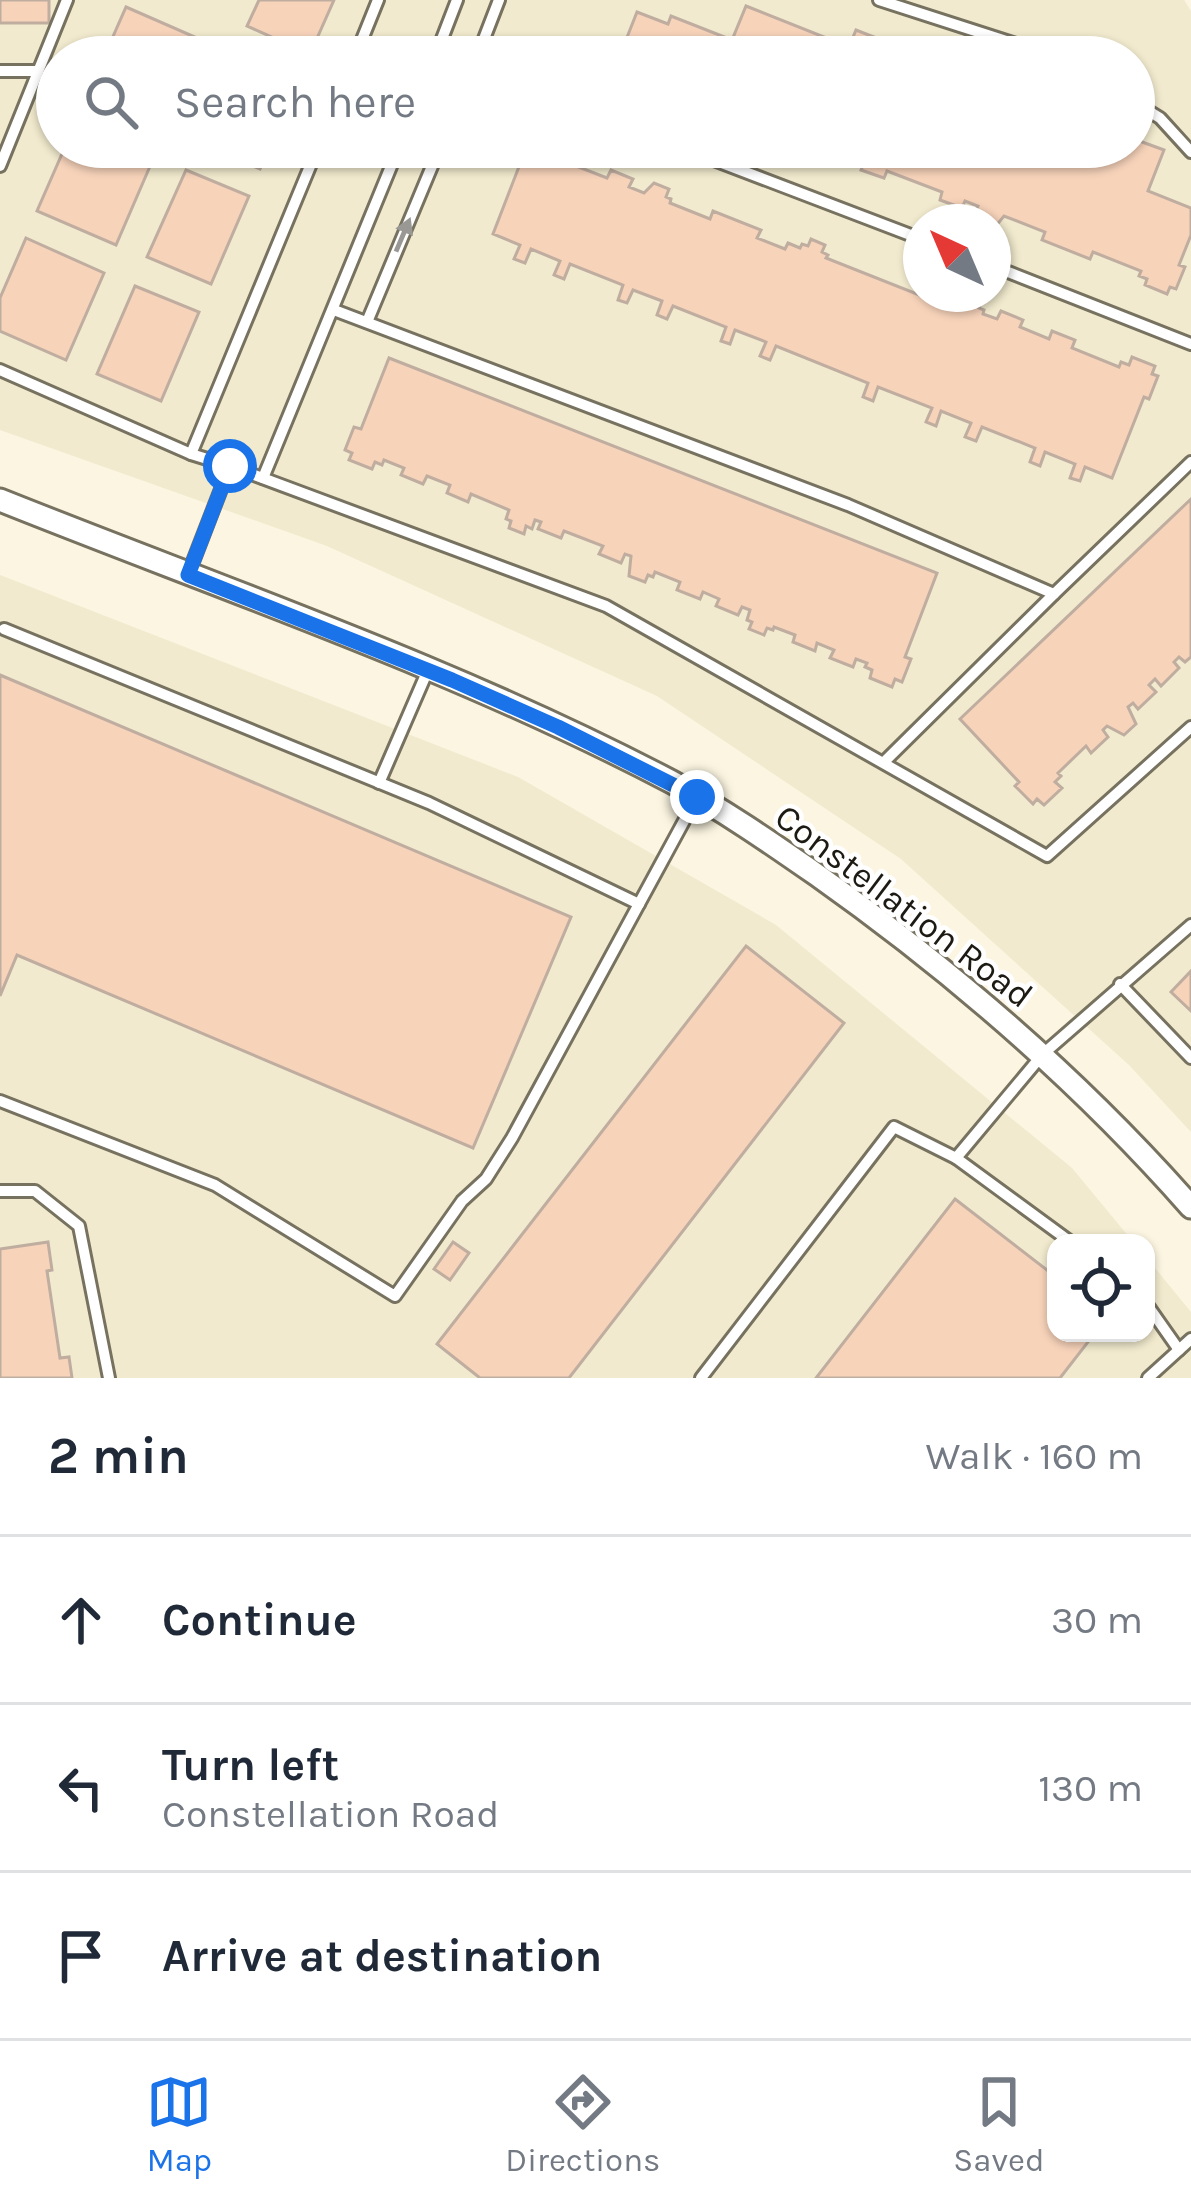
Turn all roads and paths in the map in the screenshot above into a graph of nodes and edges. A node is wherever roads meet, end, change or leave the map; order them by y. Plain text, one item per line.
1 (67, 0) edge
2 (378, 0) edge
3 (458, 0) edge
4 (499, 0) edge
5 (878, 0) edge
6 (52, 36) edge
7 (363, 36) edge
8 (443, 36) edge
9 (486, 36) edge
10 (990, 36) edge
11 (0, 71) edge
12 (36, 71) edge
13 (36, 76) edge
14 (1155, 115) edge
15 (1191, 152) edge
16 (0, 166) edge
17 (309, 168) edge
18 (391, 168) edge
19 (431, 168) edge
20 (735, 168) edge
21 (903, 232) edge
22 (1011, 273) edge
23 (336, 305) junction
24 (367, 322) junction
25 (1191, 344) edge
26 (0, 370) edge
27 (191, 454) junction
28 (1191, 463) edge
29 (230, 466) junction
30 (263, 478) junction
31 (0, 500) edge
32 (188, 575) junction
33 (1054, 594) junction
34 (4, 629) dead end
35 (428, 670) junction
36 (1191, 727) edge
37 (884, 762) junction
38 (380, 783) junction
39 (697, 797) junction
40 (639, 904) junction
41 (1191, 925) edge
42 (1120, 984) junction
43 (1042, 1054) junction
44 (1191, 1058) edge
45 (0, 1101) edge
46 (956, 1158) junction
47 (0, 1191) edge
48 (1191, 1207) edge
49 (1060, 1234) edge
50 (1155, 1316) edge
51 (1191, 1339) edge
52 (1179, 1350) junction
53 (109, 1378) edge
54 (701, 1378) edge
55 (1148, 1378) edge

1 - 6 lane
2 - 7 lane
3 - 8 lane
4 - 9 lane
5 - 10 lane
11 - 12 lane
13 - 16 lane
14 - 15 lane
17 - 27 lane
18 - 23 lane
24 -> 19 lane
20 - 21 lane
22 - 25 lane
23 - 24 lane
23 - 30 lane
24 - 33 lane
26 - 27 lane
27 - 29 lane
28 - 33 lane
29 - 30 lane
29 - 32 lane
30 - 37 lane
31 - 32 street, Constellation Road
32 - 35 street, Constellation Road
33 - 37 lane
34 - 38 lane
35 - 38 lane
35 - 39 street, Constellation Road
36 - 37 lane
38 - 40 lane
39 - 40 lane
39 - 43 street, Constellation Road
40 - 45 lane
41 - 42 lane
42 - 43 lane
42 - 44 lane
43 - 46 lane
43 - 48 street, Constellation Road
46 - 49 lane
46 - 54 lane
47 - 53 lane
50 - 52 lane
51 - 52 lane
52 - 55 lane

